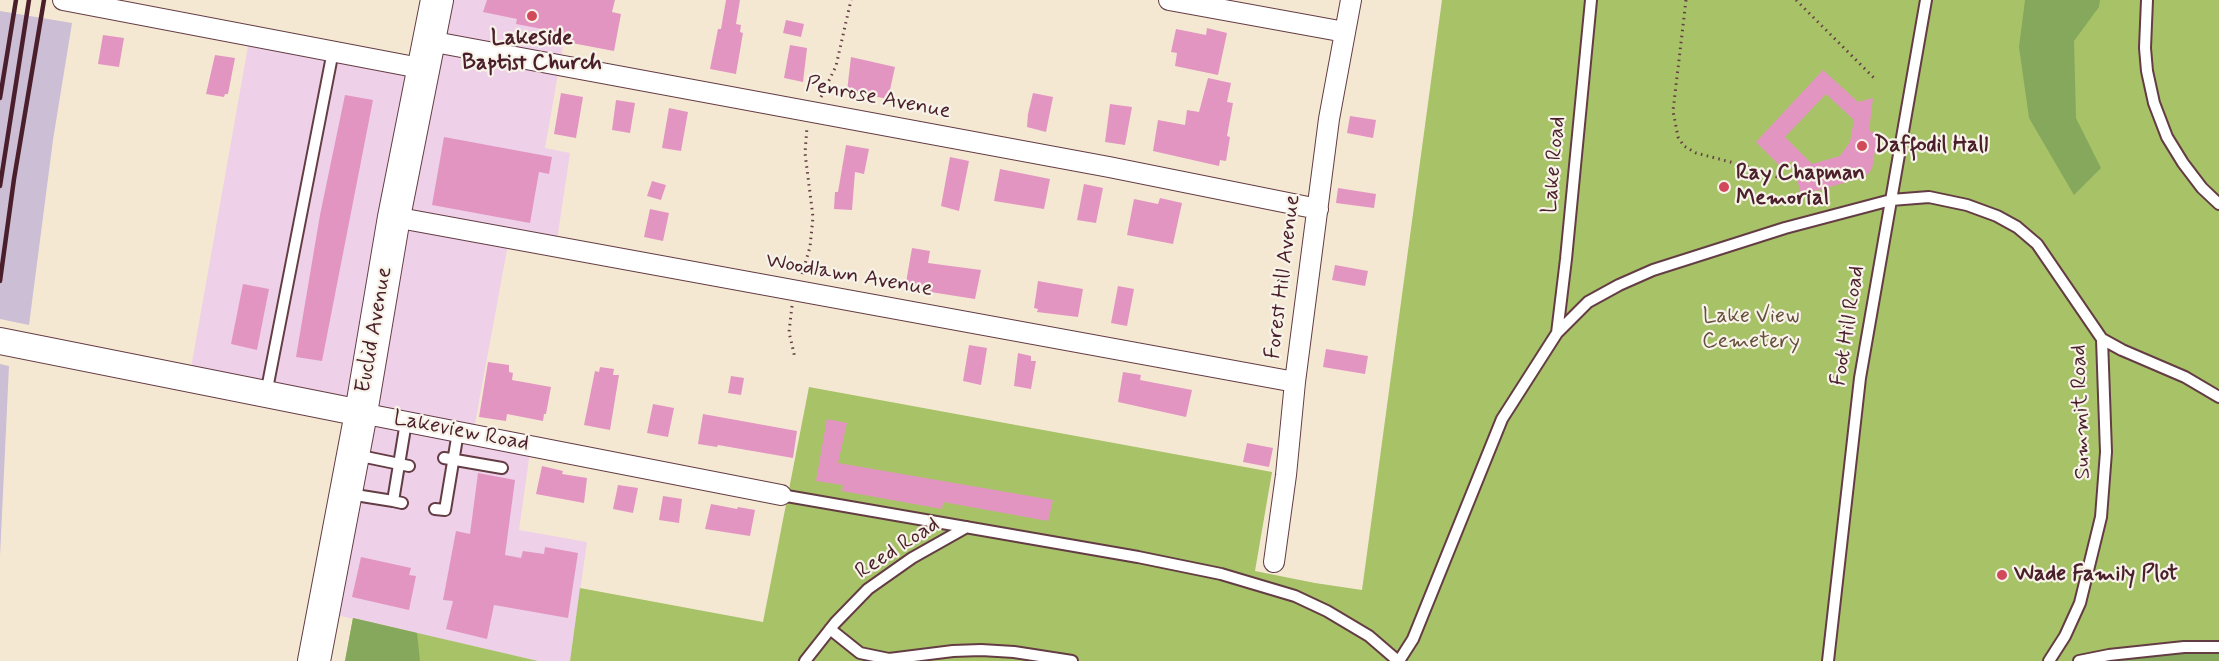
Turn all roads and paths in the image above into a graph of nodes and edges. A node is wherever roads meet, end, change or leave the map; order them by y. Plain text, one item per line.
1 (63, 0) edge
2 (437, 0) edge
3 (851, 0) edge
4 (1168, 0) edge
5 (1351, 0) edge
6 (1591, 0) edge
7 (1686, 0) edge
8 (1796, 0) edge
9 (2147, 0) edge
10 (1922, 2) edge
11 (1345, 32) junction
12 (333, 51) junction
13 (427, 55) junction
14 (1876, 81) dead end
15 (819, 99) dead end
16 (808, 125) dead end
17 (1784, 179) dead end
18 (1891, 200) junction
19 (2219, 204) edge
20 (1318, 209) junction
21 (394, 217) junction
22 (796, 291) junction
23 (1557, 333) junction
24 (2102, 339) junction
25 (0, 341) edge
26 (795, 358) dead end
27 (1295, 382) junction
28 (266, 394) junction
29 (2219, 397) edge
30 (361, 413) junction
31 (406, 422) junction
32 (458, 432) junction
33 (353, 455) junction
34 (449, 459) junction
35 (404, 465) junction
36 (502, 468) dead end
37 (345, 493) junction
38 (781, 495) joint
39 (435, 509) dead end
40 (968, 527) junction
41 (1274, 562) dead end
42 (830, 629) junction
43 (2219, 647) edge
44 (314, 661) edge
45 (805, 661) edge
46 (1072, 661) edge
47 (1399, 661) edge
48 (1828, 661) edge
49 (2049, 661) edge
50 (2079, 661) edge

1 - 12 street, Penrose Avenue
2 - 13 main road, Euclid Avenue
3 - 15 path
4 - 11 street
5 - 11 street, Forest Hill Avenue
6 - 23 lane, Lake Road
7 - 17 path
8 - 14 path
9 - 19 lane
10 - 18 lane, Foot Hill Road
11 - 20 street, Forest Hill Avenue
12 - 13 street, Penrose Avenue
12 - 28 lane
13 - 20 street, Penrose Avenue
13 - 21 main road, Euclid Avenue
16 - 22 path
18 - 23 lane, Summit Road
18 - 24 lane, Summit Road
18 - 48 lane, Foot Hill Road
20 - 27 street, Forest Hill Avenue
21 - 22 street, Woodlawn Avenue
21 - 30 main road, Euclid Avenue
22 - 26 path
22 - 27 street, Woodlawn Avenue
23 - 47 lane
24 - 29 lane
24 - 49 lane, Summit Road
25 - 28 street, Lakeview Road
27 - 41 street, Forest Hill Avenue
28 - 30 street, Lakeview Road
30 - 31 street, Lakeview Road
30 - 33 main road, Euclid Avenue
31 - 32 street, Lakeview Road
31 - 35 lane
32 - 34 lane
32 - 38 street, Lakeview Road
33 - 35 lane
33 - 37 main road, Euclid Avenue
34 - 36 lane
34 - 39 lane
35 - 37 lane
37 - 44 main road, Euclid Avenue
38 - 40 lane
40 - 42 lane, Reed Road
40 - 47 lane
42 - 45 lane, Reed Road
42 - 46 lane
43 - 50 lane

